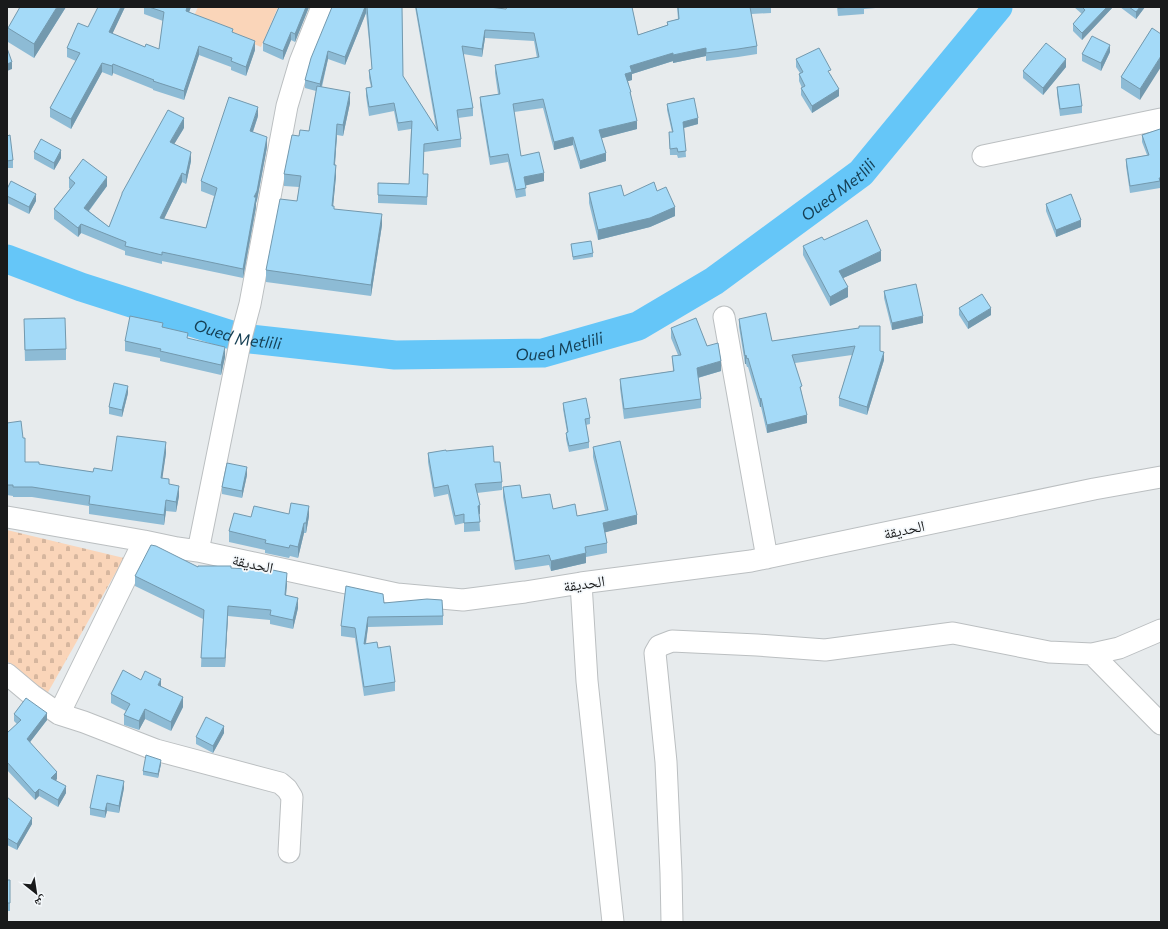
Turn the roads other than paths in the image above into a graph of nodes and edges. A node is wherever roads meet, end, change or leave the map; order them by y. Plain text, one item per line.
1 (322, 7) edge
2 (1161, 119) edge
3 (983, 156) dead end
4 (724, 317) dead end
5 (1161, 476) edge
6 (7, 517) edge
7 (144, 541) junction
8 (198, 551) junction
9 (767, 558) junction
10 (581, 582) junction
11 (1161, 630) edge
12 (1092, 654) junction
13 (7, 674) edge
14 (59, 714) junction
15 (1161, 724) edge
16 (289, 852) dead end
17 (612, 922) edge
18 (672, 922) edge

1 - 8 street
2 - 3 street
4 - 9 street
5 - 9 street, الحديقة
6 - 7 street, الحديقة
7 - 8 street, الحديقة
7 - 14 street
8 - 10 street, الحديقة
9 - 10 street, الحديقة
10 - 17 street
11 - 12 street
12 - 15 street
12 - 18 street
13 - 14 street
14 - 16 street

